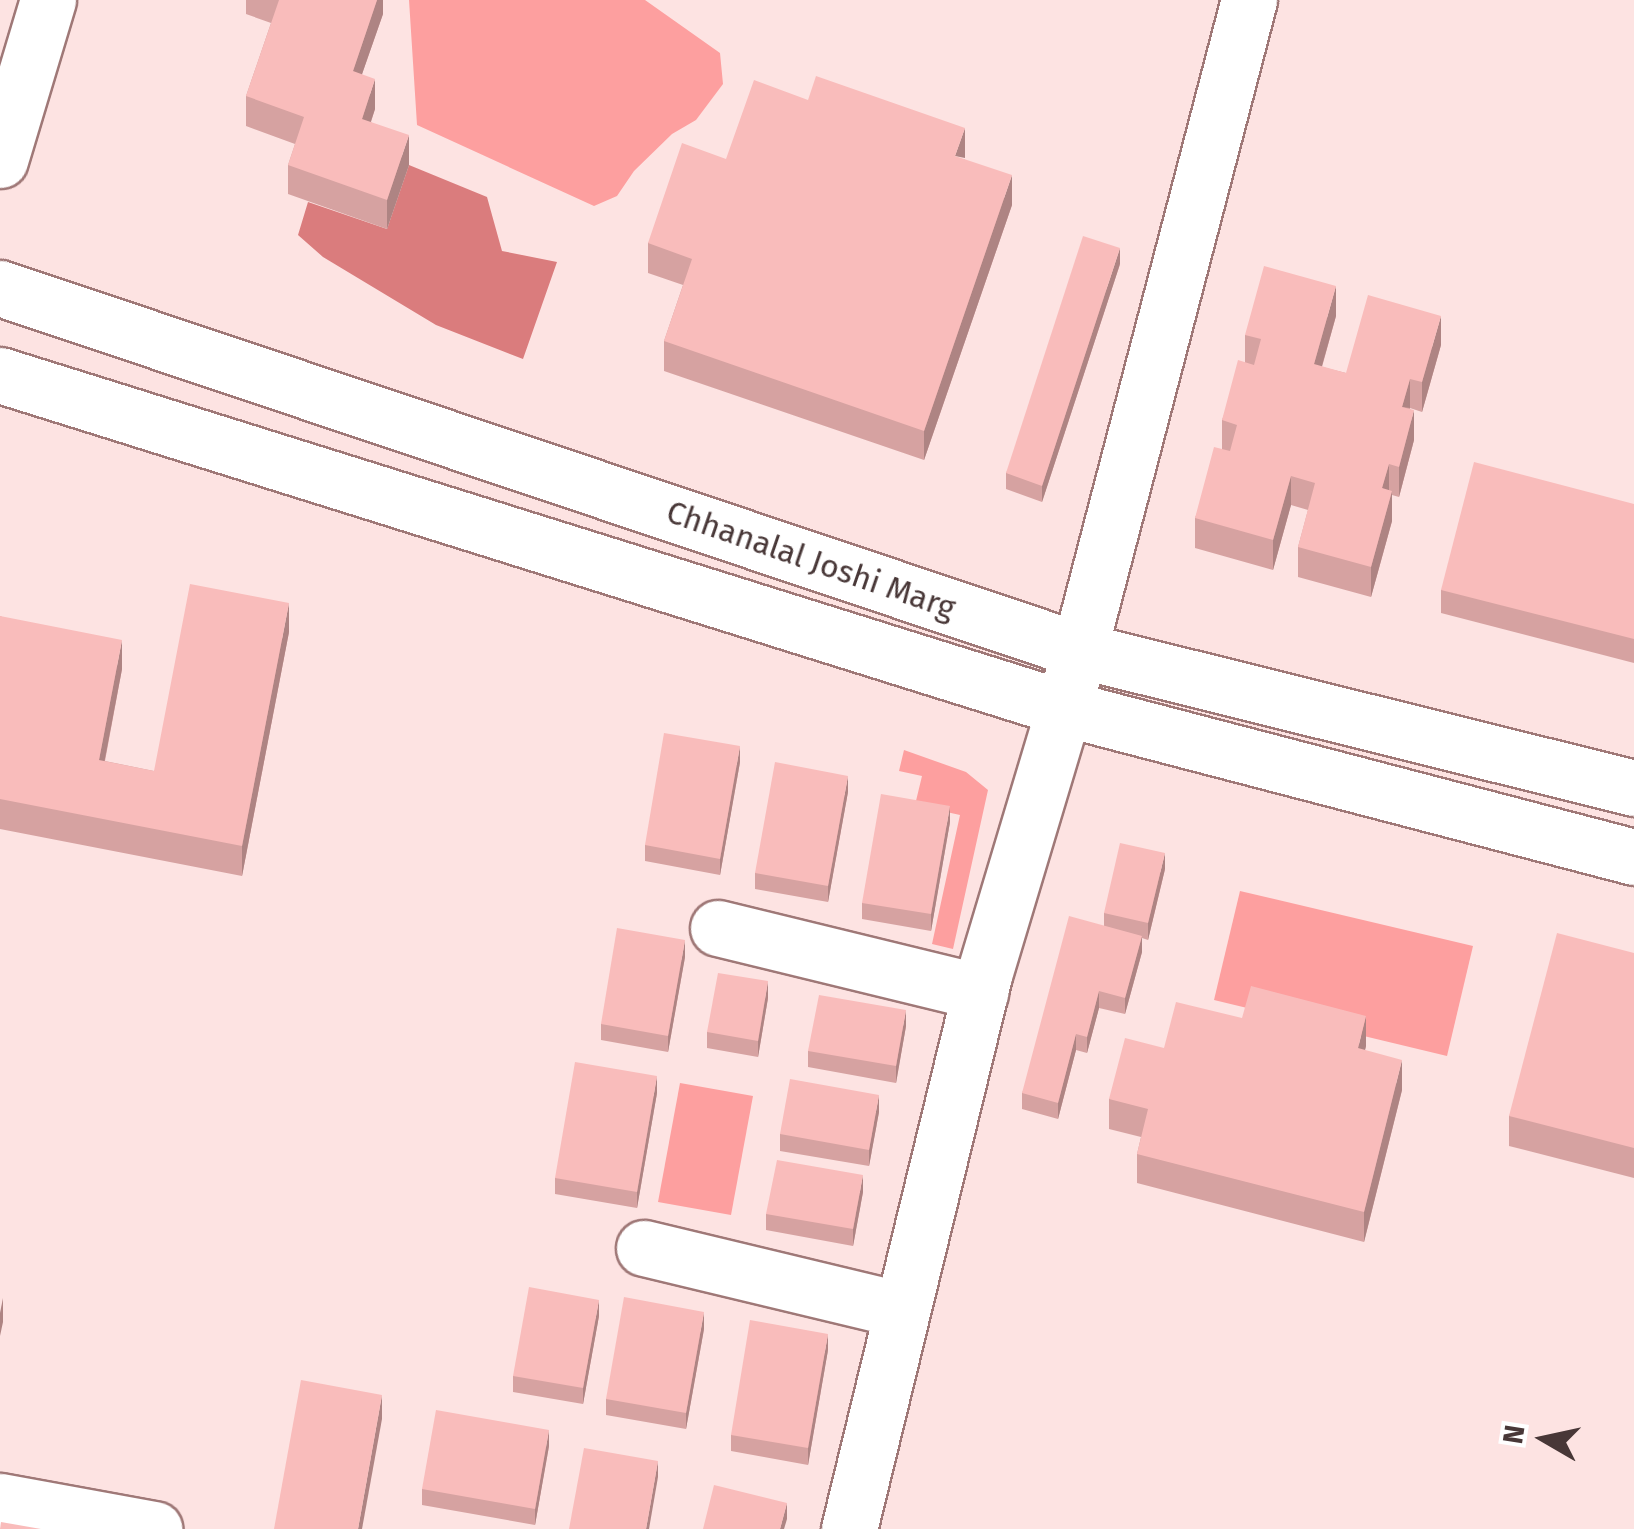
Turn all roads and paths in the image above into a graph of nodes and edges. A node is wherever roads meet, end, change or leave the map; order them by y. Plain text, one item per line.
1 (48, 0) edge
2 (1249, 0) edge
3 (0, 160) edge
4 (0, 288) edge
5 (0, 375) edge
6 (1079, 650) junction
7 (1064, 708) junction
8 (1634, 788) edge
9 (1634, 857) edge
10 (718, 928) dead end
11 (980, 992) junction
12 (644, 1248) dead end
13 (902, 1310) junction
14 (0, 1501) edge
15 (154, 1529) edge
16 (849, 1529) edge

1 - 3 street
2 - 6 street
4 - 6 street, Chhanalal Joshi Marg
5 - 7 street, Chhanalal Joshi Marg
6 - 7 street
6 - 8 street, Chhanalal Joshi Marg
7 - 9 street, Chhanalal Joshi Marg
7 - 11 street
10 - 11 street
11 - 13 street
12 - 13 street
13 - 16 street
14 - 15 street

